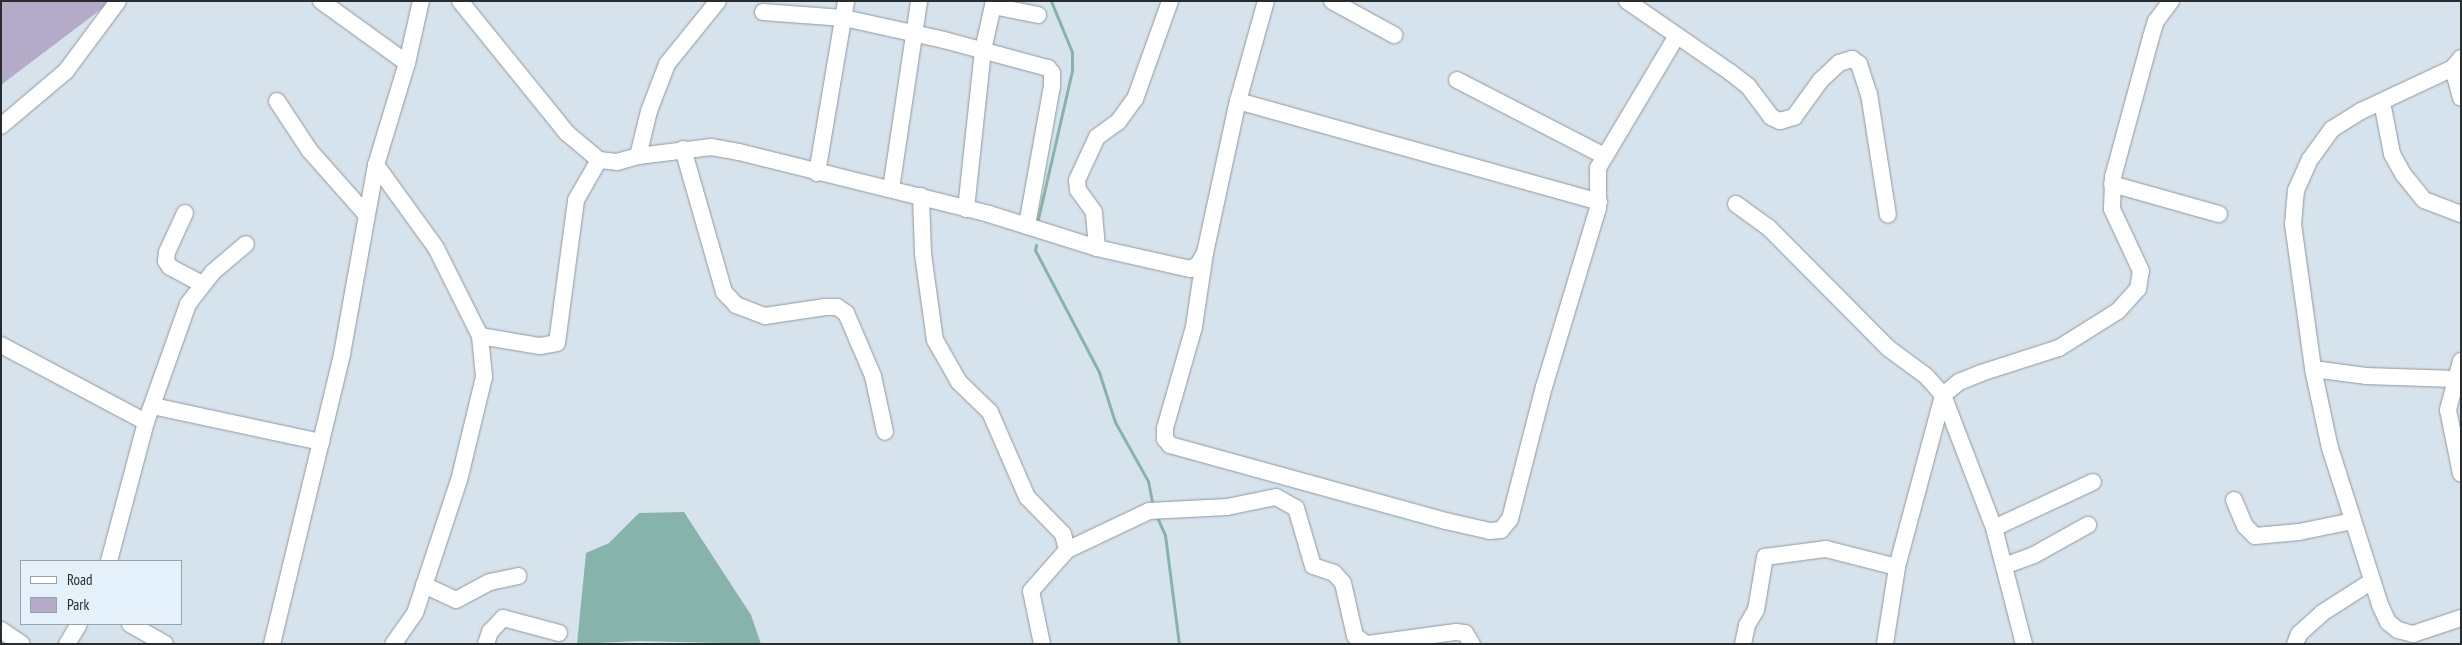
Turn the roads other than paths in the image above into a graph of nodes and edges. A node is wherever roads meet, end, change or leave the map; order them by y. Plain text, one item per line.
1 (118, 1) edge
2 (321, 1) edge
3 (421, 1) edge
4 (460, 1) edge
5 (718, 1) edge
6 (846, 1) edge
7 (919, 1) edge
8 (1170, 1) edge
9 (1266, 1) edge
10 (1332, 1) edge
11 (1627, 1) edge
12 (2168, 2) edge
13 (994, 4) edge
14 (763, 12) dead end
15 (1038, 15) dead end
16 (844, 18) junction
17 (915, 34) junction
18 (1394, 35) dead end
19 (1676, 37) junction
20 (983, 50) junction
21 (407, 63) junction
22 (2457, 63) edge
23 (1457, 80) dead end
24 (2461, 98) edge
25 (277, 101) dead end
26 (1238, 101) junction
27 (2382, 102) junction
28 (1, 126) edge
29 (683, 149) junction
30 (638, 156) junction
31 (1604, 156) junction
32 (599, 160) junction
33 (376, 165) junction
34 (817, 173) junction
35 (2112, 184) junction
36 (891, 189) junction
37 (921, 196) junction
38 (1599, 202) junction
39 (1736, 204) dead end
40 (966, 209) junction
41 (186, 213) dead end
42 (365, 213) junction
43 (2219, 214) dead end
44 (2461, 214) edge
45 (1888, 215) dead end
46 (1027, 225) junction
47 (246, 244) dead end
48 (1097, 248) junction
49 (1205, 253) junction
50 (202, 284) junction
51 (480, 336) junction
52 (1, 345) edge
53 (2461, 361) edge
54 (2313, 369) junction
55 (2455, 379) junction
56 (1943, 395) junction
57 (153, 406) junction
58 (146, 422) junction
59 (885, 432) dead end
60 (321, 442) junction
61 (2461, 474) edge
62 (2093, 482) dead end
63 (2234, 500) dead end
64 (2353, 521) junction
65 (2088, 524) dead end
66 (1994, 528) junction
67 (1066, 550) junction
68 (109, 560) edge
69 (2004, 566) junction
70 (1898, 567) junction
71 (518, 576) dead end
72 (2372, 580) junction
73 (424, 585) junction
74 (2461, 618) edge
75 (78, 625) edge
76 (132, 625) edge
77 (1, 630) edge
78 (559, 633) dead end
79 (1413, 641) edge
80 (22, 644) edge
81 (67, 644) edge
82 (165, 644) edge
83 (272, 644) edge
84 (393, 644) edge
85 (486, 644) edge
86 (1042, 644) edge
87 (1367, 644) edge
88 (1472, 644) edge
89 (1744, 644) edge
90 (1885, 644) edge
91 (2024, 644) edge
92 (2294, 644) edge

1 - 28 street
2 - 21 street
3 - 21 street
4 - 32 street
5 - 30 street
6 - 16 street
7 - 17 street
8 - 48 street
9 - 26 street
10 - 18 street
11 - 19 street
12 - 35 street
13 - 15 street
13 - 20 street
14 - 16 street
16 - 17 street
16 - 34 street
17 - 20 street
17 - 36 street
19 - 31 street
19 - 45 street
20 - 40 street
20 - 46 street
21 - 33 street
22 - 24 street
22 - 27 street
23 - 31 street
25 - 42 street
26 - 38 street
26 - 49 street
27 - 44 street
27 - 54 street
29 - 30 street
29 - 34 street
29 - 59 street
30 - 32 street
31 - 38 street
32 - 51 street
33 - 42 street
33 - 51 street
34 - 36 street
35 - 43 street
35 - 56 street
36 - 37 street
37 - 40 street
37 - 67 street
38 - 49 street
39 - 56 street
40 - 46 street
41 - 50 street
42 - 60 street
46 - 48 street
47 - 50 street
48 - 49 street
50 - 57 street
51 - 73 street
52 - 58 street
53 - 55 street
54 - 55 street
54 - 64 street
55 - 61 street
56 - 66 street
56 - 70 street
57 - 58 street
57 - 60 street
58 - 68 street
60 - 83 street
62 - 66 street
63 - 64 street
64 - 72 street
65 - 69 street
66 - 69 street
67 - 86 street
67 - 87 street
69 - 91 street
70 - 89 street
70 - 90 street
71 - 73 street
72 - 74 street
72 - 92 street
73 - 84 street
75 - 81 street
76 - 82 street
77 - 80 street
78 - 85 street
79 - 87 street
79 - 88 street

